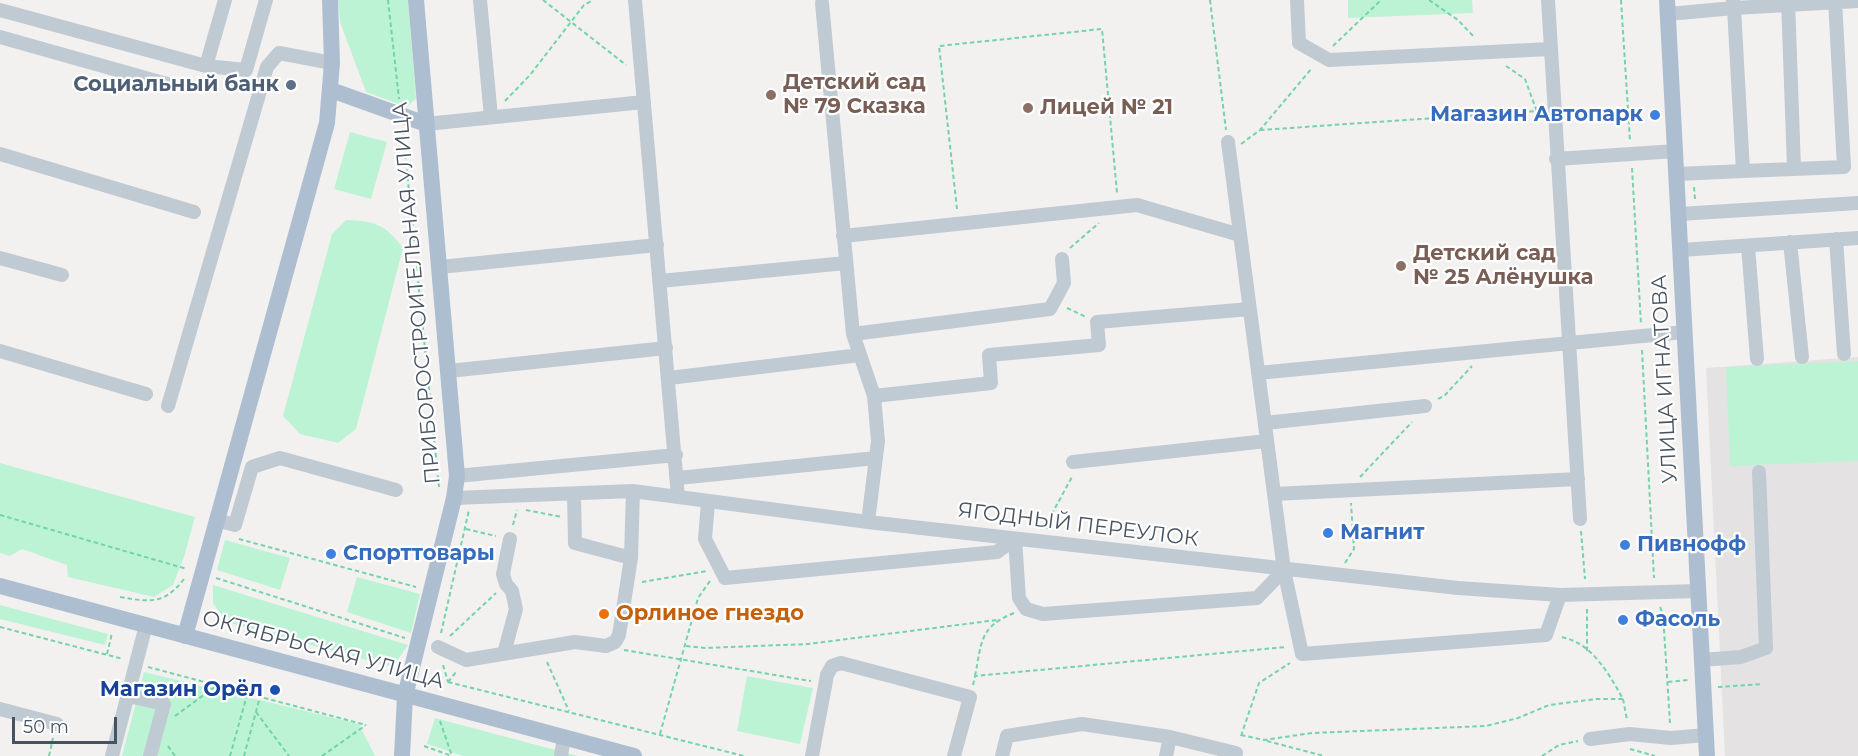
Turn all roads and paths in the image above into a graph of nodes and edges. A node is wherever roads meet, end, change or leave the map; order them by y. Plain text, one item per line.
1 (225, 0) edge
2 (266, 0) edge
3 (330, 0) edge
4 (388, 0) edge
5 (416, 0) edge
6 (480, 0) edge
7 (543, 0) edge
8 (593, 0) edge
9 (635, 0) edge
10 (1210, 0) edge
11 (1296, 0) edge
12 (1381, 0) edge
13 (1429, 0) edge
14 (1548, 0) edge
15 (1621, 0) edge
16 (1835, 1) edge
17 (1858, 1) edge
18 (1788, 2) edge
19 (822, 3) dead end
20 (1733, 4) edge
21 (1667, 7) edge
22 (0, 10) edge
23 (572, 22) junction
24 (0, 37) edge
25 (1550, 49) junction
26 (1488, 52) junction
27 (1322, 56) junction
28 (332, 63) junction
29 (206, 66) junction
30 (642, 77) junction
31 (167, 84) dead end
32 (331, 90) junction
33 (644, 102) junction
34 (1537, 111) junction
35 (402, 115) junction
36 (491, 117) junction
37 (1541, 120) dead end
38 (426, 124) junction
39 (1260, 130) junction
40 (1228, 148) junction
41 (1676, 151) junction
42 (1631, 153) junction
43 (0, 154) edge
44 (1556, 159) junction
45 (1851, 166) edge
46 (1794, 168) junction
47 (1743, 171) junction
48 (1677, 174) junction
49 (1858, 203) edge
50 (1118, 207) junction
51 (194, 212) dead end
52 (1679, 214) junction
53 (958, 224) junction
54 (1240, 235) junction
55 (843, 236) junction
56 (1858, 238) edge
57 (1836, 239) junction
58 (1790, 242) junction
59 (657, 245) junction
60 (1748, 246) junction
61 (1681, 250) junction
62 (0, 258) edge
63 (1062, 259) joint
64 (846, 263) junction
65 (440, 267) junction
66 (62, 275) dead end
67 (660, 281) junction
68 (1054, 302) junction
69 (1250, 309) junction
70 (1097, 322) junction
71 (1684, 332) junction
72 (853, 334) junction
73 (1641, 335) junction
74 (1569, 341) junction
75 (666, 348) junction
76 (1486, 350) junction
77 (0, 351) edge
78 (1844, 354) dead end
79 (860, 356) junction
80 (1802, 357) dead end
81 (1757, 359) dead end
82 (449, 371) junction
83 (1258, 373) junction
84 (669, 378) junction
85 (146, 394) dead end
86 (874, 396) junction
87 (168, 406) dead end
88 (1425, 406) joint
89 (1265, 423) junction
90 (1267, 441) junction
91 (676, 455) junction
92 (876, 458) junction
93 (1078, 461) joint
94 (1760, 471) dead end
95 (457, 476) junction
96 (678, 478) junction
97 (1578, 479) junction
98 (396, 490) dead end
99 (633, 491) junction
100 (574, 494) junction
101 (1274, 494) junction
102 (678, 497) junction
103 (447, 498) junction
104 (708, 502) junction
105 (0, 515) edge
106 (573, 519) junction
107 (1580, 519) joint
108 (216, 520) junction
109 (868, 522) junction
110 (465, 528) dead end
111 (231, 536) dead end
112 (510, 539) junction
113 (1015, 539) junction
114 (1043, 543) junction
115 (631, 558) junction
116 (719, 569) junction
117 (1284, 570) junction
118 (195, 571) junction
119 (506, 584) junction
120 (627, 585) junction
121 (0, 586) edge
122 (431, 591) junction
123 (1698, 591) junction
124 (1654, 593) junction
125 (1560, 595) junction
126 (1587, 595) junction
127 (120, 597) dead end
128 (1026, 609) junction
129 (997, 620) junction
130 (146, 626) junction
131 (0, 627) edge
132 (112, 633) dead end
133 (1546, 635) junction
134 (185, 636) junction
135 (418, 642) junction
136 (615, 642) junction
137 (686, 646) junction
138 (438, 647) joint
139 (540, 648) junction
140 (1301, 650) junction
141 (1587, 651) junction
142 (504, 653) junction
143 (107, 654) junction
144 (680, 660) junction
145 (1701, 660) junction
146 (136, 664) junction
147 (975, 676) junction
148 (447, 682) dead end
149 (826, 683) junction
150 (1762, 684) dead end
151 (216, 685) junction
152 (1715, 687) dead end
153 (248, 694) junction
154 (128, 696) junction
155 (405, 696) junction
156 (260, 697) junction
157 (970, 697) junction
158 (1623, 699) junction
159 (0, 709) edge
160 (569, 711) junction
161 (256, 712) junction
162 (438, 715) dead end
163 (57, 724) joint
164 (158, 728) junction
165 (660, 734) junction
166 (1630, 734) junction
167 (1241, 735) junction
168 (1706, 735) junction
169 (1170, 737) junction
170 (564, 738) junction
171 (1671, 738) junction
172 (1590, 739) dead end
173 (1264, 740) junction
174 (424, 746) dead end
175 (1236, 754) edge
176 (49, 756) edge
177 (112, 756) edge
178 (150, 756) edge
179 (231, 756) edge
180 (244, 756) edge
181 (289, 756) edge
182 (322, 756) edge
183 (402, 756) edge
184 (452, 756) edge
185 (561, 756) edge
186 (634, 756) edge
187 (744, 756) edge
188 (812, 756) edge
189 (954, 756) edge
190 (1002, 756) edge
191 (1166, 756) edge
192 (1324, 756) edge
193 (1707, 756) edge

1 - 29 street
2 - 29 street
3 - 28 main road
4 - 35 path
5 - 38 main road, ПРИБОРОСТРОИТЕЛЬНАЯ УЛИЦА
6 - 36 street
7 - 23 path
8 - 23 path
9 - 30 street
10 - 40 path
11 - 27 street
12 - 27 path
13 - 26 path
14 - 25 street
15 - 42 path
16 - 17 street
16 - 18 street
16 - 45 street
18 - 20 street
18 - 46 street
19 - 55 street
20 - 21 street
20 - 47 street
21 - 41 main road, УЛИЦА ИГНАТОВА
22 - 29 street
23 - 30 path
23 - 36 path
24 - 31 street
25 - 26 street
25 - 44 street
26 - 27 street
26 - 34 path
27 - 39 path
28 - 32 main road
28 - 87 street
30 - 33 street
32 - 35 main road
32 - 108 main road
33 - 36 street
33 - 59 street
34 - 37 path
34 - 39 path
35 - 38 main road
35 - 103 path
36 - 38 street
38 - 65 main road, ПРИБОРОСТРОИТЕЛЬНАЯ УЛИЦА
39 - 40 path
40 - 54 street
41 - 42 street
41 - 48 main road, УЛИЦА ИГНАТОВА
42 - 44 street
42 - 73 path
43 - 51 street
44 - 74 street
45 - 46 street
46 - 47 street
47 - 48 street
48 - 52 main road, УЛИЦА ИГНАТОВА
49 - 52 street
50 - 53 street
50 - 53 path
50 - 54 street
50 - 63 path
52 - 61 main road, УЛИЦА ИГНАТОВА
53 - 55 street
54 - 69 street
55 - 64 street
56 - 57 street
57 - 58 street
57 - 78 street
58 - 60 street
58 - 80 street
59 - 65 street
59 - 67 street
60 - 61 street
60 - 81 street
61 - 71 main road, УЛИЦА ИГНАТОВА
62 - 66 street
63 - 68 street
64 - 67 street
64 - 72 street
65 - 82 main road, ПРИБОРОСТРОИТЕЛЬНАЯ УЛИЦА
67 - 75 street
68 - 70 path
68 - 72 street
69 - 70 street
69 - 83 street
70 - 86 street
71 - 73 street
71 - 123 main road, УЛИЦА ИГНАТОВА
72 - 79 street
73 - 74 street
73 - 124 path
74 - 76 street
74 - 97 street
75 - 82 street
75 - 84 street
76 - 83 street
76 - 88 path
77 - 85 street
79 - 84 street
79 - 86 street
82 - 95 main road, ПРИБОРОСТРОИТЕЛЬНАЯ УЛИЦА
83 - 89 street
84 - 91 street
86 - 92 street
88 - 89 street
89 - 90 street
90 - 93 street
90 - 101 street
91 - 95 street
91 - 96 street
92 - 96 street
92 - 109 street
93 - 114 path
94 - 145 street
95 - 103 main road, ПРИБОРОСТРОИТЕЛЬНАЯ УЛИЦА
96 - 102 street
97 - 101 street
97 - 107 street
98 - 108 street
99 - 100 street, ЯГОДНЫЙ ПЕРЕУЛОК
99 - 102 street, ЯГОДНЫЙ ПЕРЕУЛОК
99 - 115 street
100 - 103 street, ЯГОДНЫЙ ПЕРЕУЛОК
100 - 106 street
101 - 117 street
102 - 104 street, ЯГОДНЫЙ ПЕРЕУЛОК
103 - 122 main road, ПРИБОРОСТРОИТЕЛЬНАЯ УЛИЦА
104 - 109 street, ЯГОДНЫЙ ПЕРЕУЛОК
104 - 116 street
105 - 118 path
106 - 112 path
106 - 115 street
107 - 126 path
108 - 118 main road
109 - 113 street, ЯГОДНЫЙ ПЕРЕУЛОК
110 - 112 path
111 - 122 path
112 - 119 street
113 - 114 street, ЯГОДНЫЙ ПЕРЕУЛОК
113 - 116 street
113 - 128 street
114 - 117 street, ЯГОДНЫЙ ПЕРЕУЛОК
115 - 120 street
116 - 120 path
116 - 137 path
117 - 125 street, ЯГОДНЫЙ ПЕРЕУЛОК
117 - 128 street
117 - 140 street
118 - 127 path
118 - 134 main road
118 - 135 path
119 - 138 path
119 - 142 street
120 - 136 street
121 - 130 main road, ОКТЯБРЬСКАЯ УЛИЦА
122 - 135 main road, ПРИБОРОСТРОИТЕЛЬНАЯ УЛИЦА
123 - 124 street, ЯГОДНЫЙ ПЕРЕУЛОК
123 - 145 main road, УЛИЦА ИГНАТОВА
124 - 126 street, ЯГОДНЫЙ ПЕРЕУЛОК
124 - 171 path
125 - 126 street, ЯГОДНЫЙ ПЕРЕУЛОК
125 - 133 street
126 - 141 path
128 - 129 path
129 - 137 path
129 - 147 path
130 - 134 main road, ОКТЯБРЬСКАЯ УЛИЦА
130 - 146 street
131 - 143 path
132 - 143 path
133 - 140 street
133 - 141 path
134 - 155 main road, ОКТЯБРЬСКАЯ УЛИЦА
135 - 155 main road, ПРИБОРОСТРОИТЕЛЬНАЯ УЛИЦА
136 - 139 street
136 - 144 path
137 - 144 path
138 - 142 street
139 - 142 street
139 - 160 path
140 - 147 path
140 - 167 path
141 - 158 path
143 - 146 path
144 - 149 path
144 - 165 path
145 - 168 main road, УЛИЦА ИГНАТОВА
146 - 151 path
146 - 154 street
147 - 157 path
148 - 160 path
149 - 157 street
149 - 188 street
150 - 152 path
151 - 153 path
151 - 164 path
153 - 156 path
153 - 179 path
154 - 164 street
154 - 177 street
155 - 170 main road, ОКТЯБРЬСКАЯ УЛИЦА
155 - 183 main road, ПРИБОРОСТРОИТЕЛЬНАЯ УЛИЦА
156 - 161 path
156 - 182 path
157 - 189 street
158 - 166 path
158 - 173 path
159 - 163 street
160 - 165 path
161 - 180 path
161 - 181 path
162 - 184 path
163 - 176 path
164 - 178 street
165 - 187 path
166 - 171 street
166 - 172 street
167 - 173 path
167 - 175 path
168 - 171 street
168 - 193 main road, УЛИЦА ИГНАТОВА
169 - 175 street
169 - 190 street
169 - 191 street
170 - 185 street
170 - 186 main road, ОКТЯБРЬСКАЯ УЛИЦА
173 - 192 path
174 - 184 path

